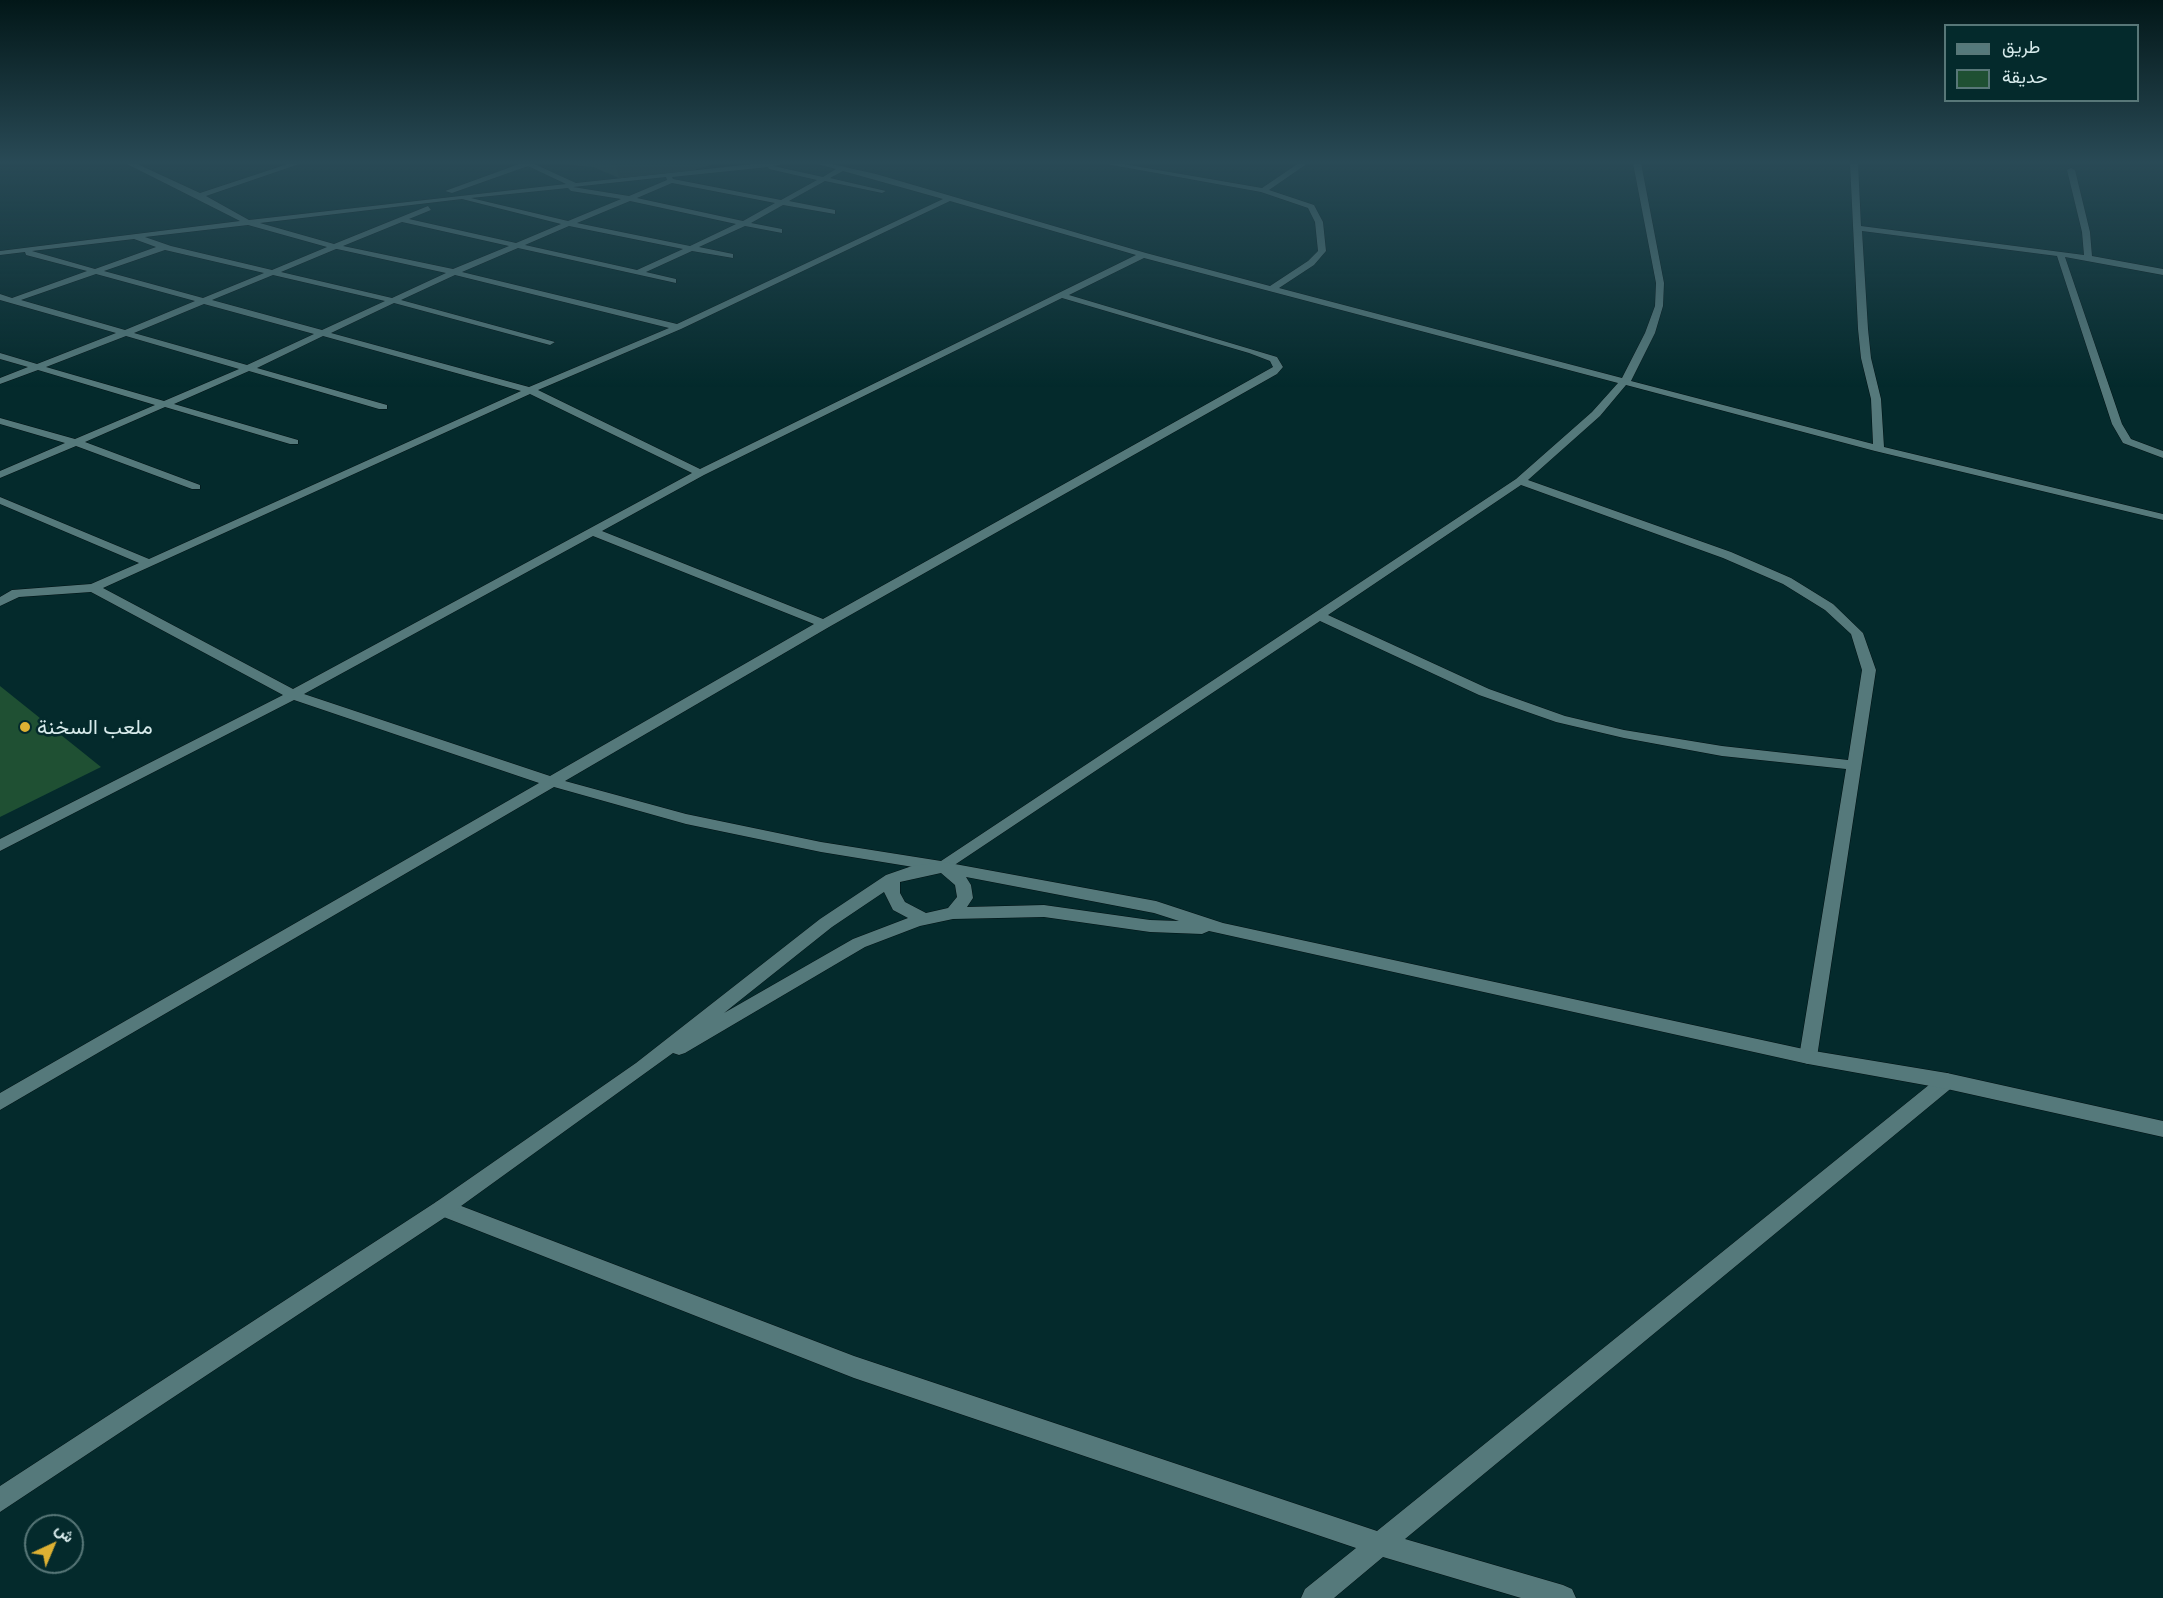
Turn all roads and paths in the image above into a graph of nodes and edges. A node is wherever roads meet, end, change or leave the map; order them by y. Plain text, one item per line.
1 (122, 238) edge
2 (138, 238) edge
3 (188, 238) edge
4 (303, 238) edge
5 (359, 238) edge
6 (481, 238) edge
7 (537, 238) edge
8 (638, 238) edge
9 (714, 238) edge
10 (867, 238) edge
11 (1082, 238) edge
12 (1322, 238) edge
13 (1651, 238) edge
14 (1859, 238) edge
15 (1933, 238) edge
16 (2086, 238) edge
17 (517, 246) junction
18 (164, 247) junction
19 (337, 247) junction
20 (691, 248) junction
21 (22, 251) junction
22 (0, 254) edge
23 (2060, 254) junction
24 (1143, 255) junction
25 (730, 256) dead end
26 (2088, 258) junction
27 (92, 271) junction
28 (454, 272) junction
29 (2163, 272) edge
30 (268, 273) junction
31 (638, 273) junction
32 (673, 281) dead end
33 (1273, 288) junction
34 (1060, 294) junction
35 (0, 297) edge
36 (13, 300) junction
37 (391, 300) junction
38 (198, 301) junction
39 (0, 305) edge
40 (678, 327) junction
41 (123, 334) junction
42 (316, 334) junction
43 (550, 342) dead end
44 (0, 356) edge
45 (37, 367) junction
46 (246, 369) junction
47 (1626, 380) junction
48 (0, 381) edge
49 (530, 390) junction
50 (165, 402) junction
51 (383, 407) dead end
52 (0, 421) edge
53 (294, 442) dead end
54 (77, 443) junction
55 (1879, 449) junction
56 (2163, 455) edge
57 (700, 473) junction
58 (0, 475) edge
59 (1520, 481) junction
60 (196, 487) dead end
61 (0, 500) edge
62 (2163, 517) edge
63 (593, 532) junction
64 (149, 563) junction
65 (0, 588) edge
66 (93, 588) junction
67 (16, 592) junction
68 (0, 602) edge
69 (1317, 615) junction
70 (824, 624) junction
71 (293, 695) junction
72 (1852, 765) junction
73 (553, 782) junction
74 (0, 846) edge
75 (944, 867) junction
76 (892, 879) junction
77 (953, 913) junction
78 (924, 919) junction
79 (1221, 929) junction
80 (1808, 1057) junction
81 (642, 1068) junction
82 (1947, 1081) junction
83 (0, 1102) edge
84 (2163, 1129) edge
85 (443, 1208) junction
86 (0, 1500) edge
87 (1380, 1544) junction
88 (1314, 1598) edge
89 (1563, 1598) edge

1 - 21 street
2 - 18 street
3 - 18 street
4 - 19 street
5 - 19 street
6 - 17 street
7 - 17 street
8 - 20 street
9 - 20 street
10 - 40 street
11 - 24 street
12 - 33 street
13 - 47 street
14 - 55 street
15 - 23 street
16 - 26 street
17 - 28 street
17 - 31 street
18 - 27 street
18 - 30 street
19 - 28 street
19 - 30 street
20 - 25 street
20 - 31 street
21 - 22 street
21 - 27 street
23 - 26 street
23 - 56 street
24 - 33 street
24 - 34 street
26 - 29 street
27 - 36 street
27 - 38 street
28 - 37 street
28 - 40 street
30 - 37 street
30 - 38 street
31 - 32 street
33 - 47 street
34 - 57 street
34 - 70 street
35 - 36 street
36 - 39 street
36 - 41 street
37 - 42 street
37 - 43 street
38 - 41 street
38 - 42 street
40 - 49 street
41 - 45 street
41 - 46 street
42 - 46 street
42 - 49 street
44 - 45 street
45 - 48 street
45 - 50 street
46 - 50 street
46 - 51 street
47 - 55 street
47 - 59 street
49 - 57 street
49 - 64 street
50 - 53 street
50 - 54 street
52 - 54 street
54 - 58 street
54 - 60 street
55 - 62 street
57 - 63 street
59 - 69 street
59 - 72 street
61 - 64 street
63 - 70 street
63 - 71 street
64 - 66 street
65 - 67 street
66 - 67 street
66 - 71 street
67 - 68 street
69 - 72 street
69 - 75 street
70 - 73 street
71 - 73 street
71 - 74 street
72 - 80 street
73 - 75 street
73 - 83 street
75 - 76 street
75 - 77 street
75 - 79 street
76 - 78 street
76 - 81 street
77 - 78 street
77 - 79 street
78 - 81 street
79 - 80 street
80 - 82 street
81 - 85 street
82 - 84 street
82 - 87 street
85 - 86 street
85 - 87 street
87 - 88 street
87 - 89 street

